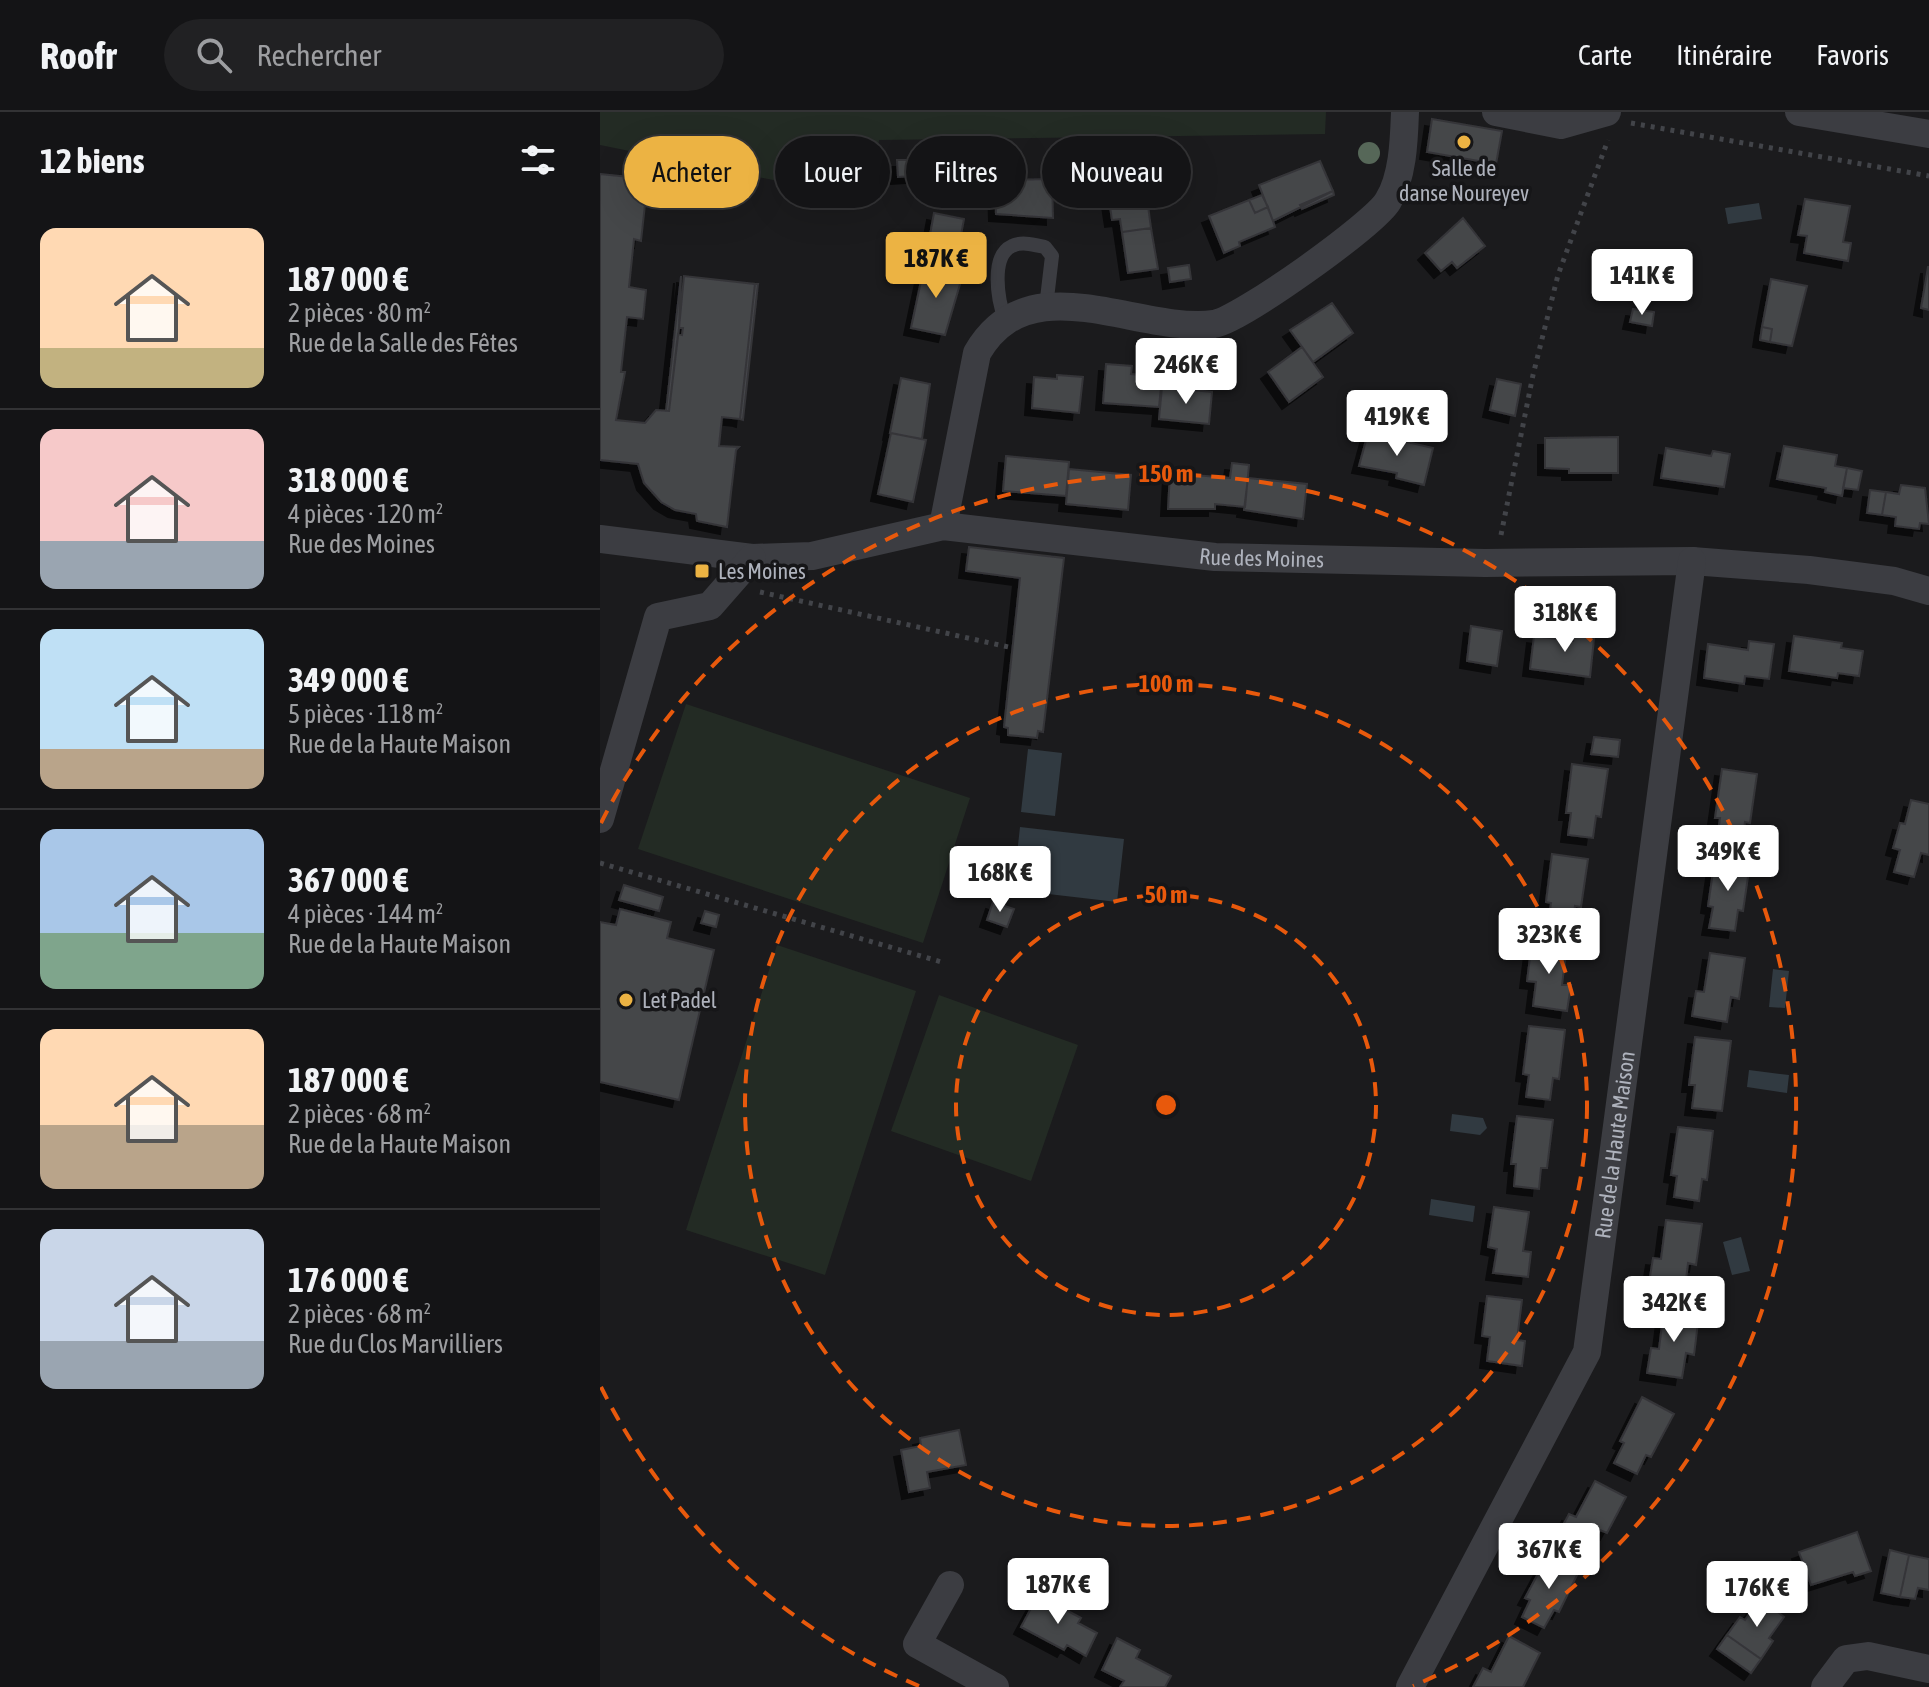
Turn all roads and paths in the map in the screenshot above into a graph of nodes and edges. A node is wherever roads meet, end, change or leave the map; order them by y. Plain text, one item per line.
1 (1405, 112) edge
2 (1496, 112) edge
3 (1607, 112) edge
4 (1816, 113) edge
5 (1929, 134) edge
6 (1929, 176) edge
7 (1046, 307) junction
8 (1005, 319) junction
9 (943, 526) junction
10 (600, 539) edge
11 (752, 558) junction
12 (1502, 561) junction
13 (1692, 561) junction
14 (728, 585) junction
15 (1929, 591) edge
16 (1013, 648) dead end
17 (600, 819) edge
18 (600, 863) edge
19 (945, 963) dead end
20 (950, 1585) dead end
21 (1929, 1669) edge
22 (995, 1687) edge
23 (1410, 1687) edge
24 (1825, 1687) edge

1 - 7 street
2 - 3 street
4 - 5 street
6 - 12 path
7 - 8 street
7 - 8 lane
8 - 9 street
9 - 11 street, Rue des Moines
9 - 12 street, Rue des Moines
10 - 11 street, Rue des Moines
11 - 14 street
12 - 13 street, Rue des Moines
13 - 15 street, Rue des Moines
13 - 23 street, Rue de la Haute Maison
14 - 16 path
14 - 17 street
18 - 19 path
20 - 22 street
21 - 24 street

